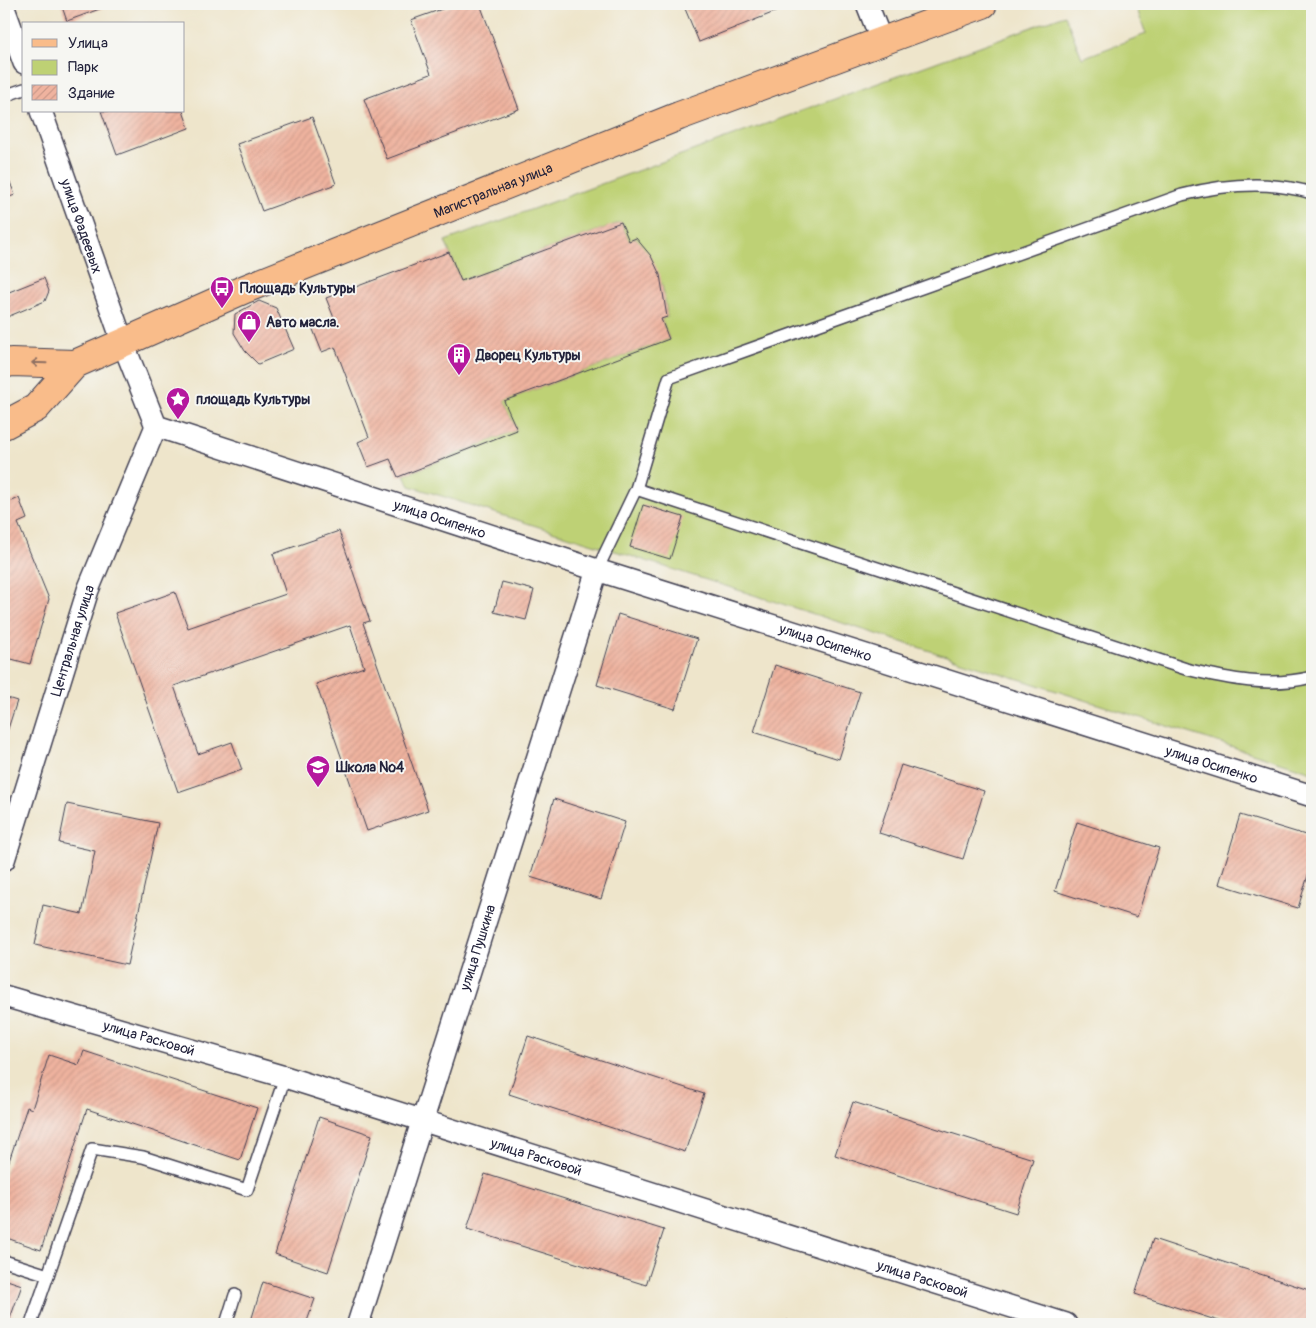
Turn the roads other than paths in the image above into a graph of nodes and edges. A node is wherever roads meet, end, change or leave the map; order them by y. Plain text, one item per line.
1 (866, 4) edge
2 (983, 4) edge
3 (4, 8) edge
4 (882, 42) junction
5 (22, 57) edge
6 (22, 90) edge
7 (4, 96) edge
8 (41, 112) edge
9 (1312, 193) edge
10 (123, 343) junction
11 (4, 364) edge
12 (75, 364) junction
13 (4, 425) edge
14 (156, 426) junction
15 (636, 489) junction
16 (597, 570) junction
17 (1312, 677) edge
18 (1312, 796) edge
19 (4, 860) edge
20 (4, 996) edge
21 (285, 1078) junction
22 (423, 1122) junction
23 (4, 1261) edge
24 (48, 1275) junction
25 (236, 1296) dead end
26 (31, 1324) edge
27 (226, 1324) edge
28 (358, 1324) edge
29 (1066, 1324) edge

1 - 4 street
2 - 4 main road, Магистральная улица
3 - 5 street
4 - 10 main road, Магистральная улица
6 - 7 lane
8 - 10 street, улица Фадеевых
9 - 15 lane
10 - 12 main road, Магистральная улица
10 - 14 street
12 -> 11 main road, Магистральная улица
12 - 13 main road
14 - 16 street, улица Осипенко
14 - 19 street, Центральная улица
15 - 16 lane
15 - 17 lane
16 - 18 street, улица Осипенко
16 - 22 street, улица Пушкина
20 - 21 street, улица Расковой
21 - 22 street, улица Расковой
21 - 24 lane
22 - 28 street, улица Пушкина
22 - 29 street, улица Расковой
23 - 24 lane
24 - 26 lane
25 - 27 lane

